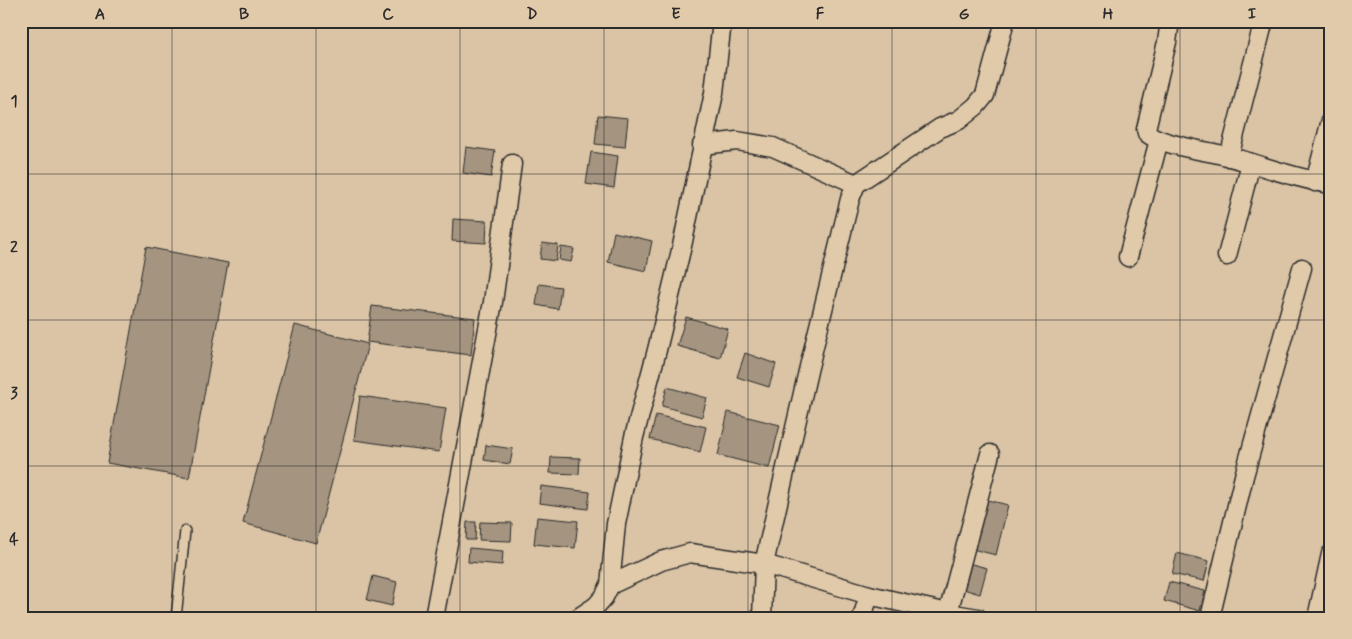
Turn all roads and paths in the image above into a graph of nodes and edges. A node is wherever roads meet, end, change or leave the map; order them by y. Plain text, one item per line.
1 (722, 21) edge
2 (1005, 21) edge
3 (1170, 21) edge
4 (1262, 21) edge
5 (1331, 120) edge
6 (1158, 140) junction
7 (702, 145) junction
8 (1229, 157) junction
9 (1250, 163) junction
10 (512, 164) dead end
11 (1323, 183) edge
12 (856, 184) junction
13 (1128, 256) dead end
14 (1227, 256) dead end
15 (1302, 268) dead end
16 (990, 454) dead end
17 (185, 532) dead end
18 (1331, 554) edge
19 (764, 564) junction
20 (610, 585) junction
21 (868, 595) junction
22 (948, 613) junction
23 (176, 618) edge
24 (434, 618) edge
25 (578, 618) edge
26 (762, 618) edge
27 (862, 618) edge
28 (978, 618) edge
29 (1210, 618) edge
30 (1317, 618) edge

1 - 7 street
2 - 12 street
3 - 6 street
4 - 8 street
5 - 11 street
6 - 8 street
6 - 13 street
7 - 12 street
7 - 20 street
8 - 9 street
9 - 11 street
9 - 14 street
10 - 24 street
12 - 19 street
15 - 29 street
16 - 22 street
17 - 23 lane
18 - 30 street
19 - 20 street
19 - 21 street
19 - 26 street
20 - 25 street
21 - 22 street
21 - 27 street
22 - 28 street

